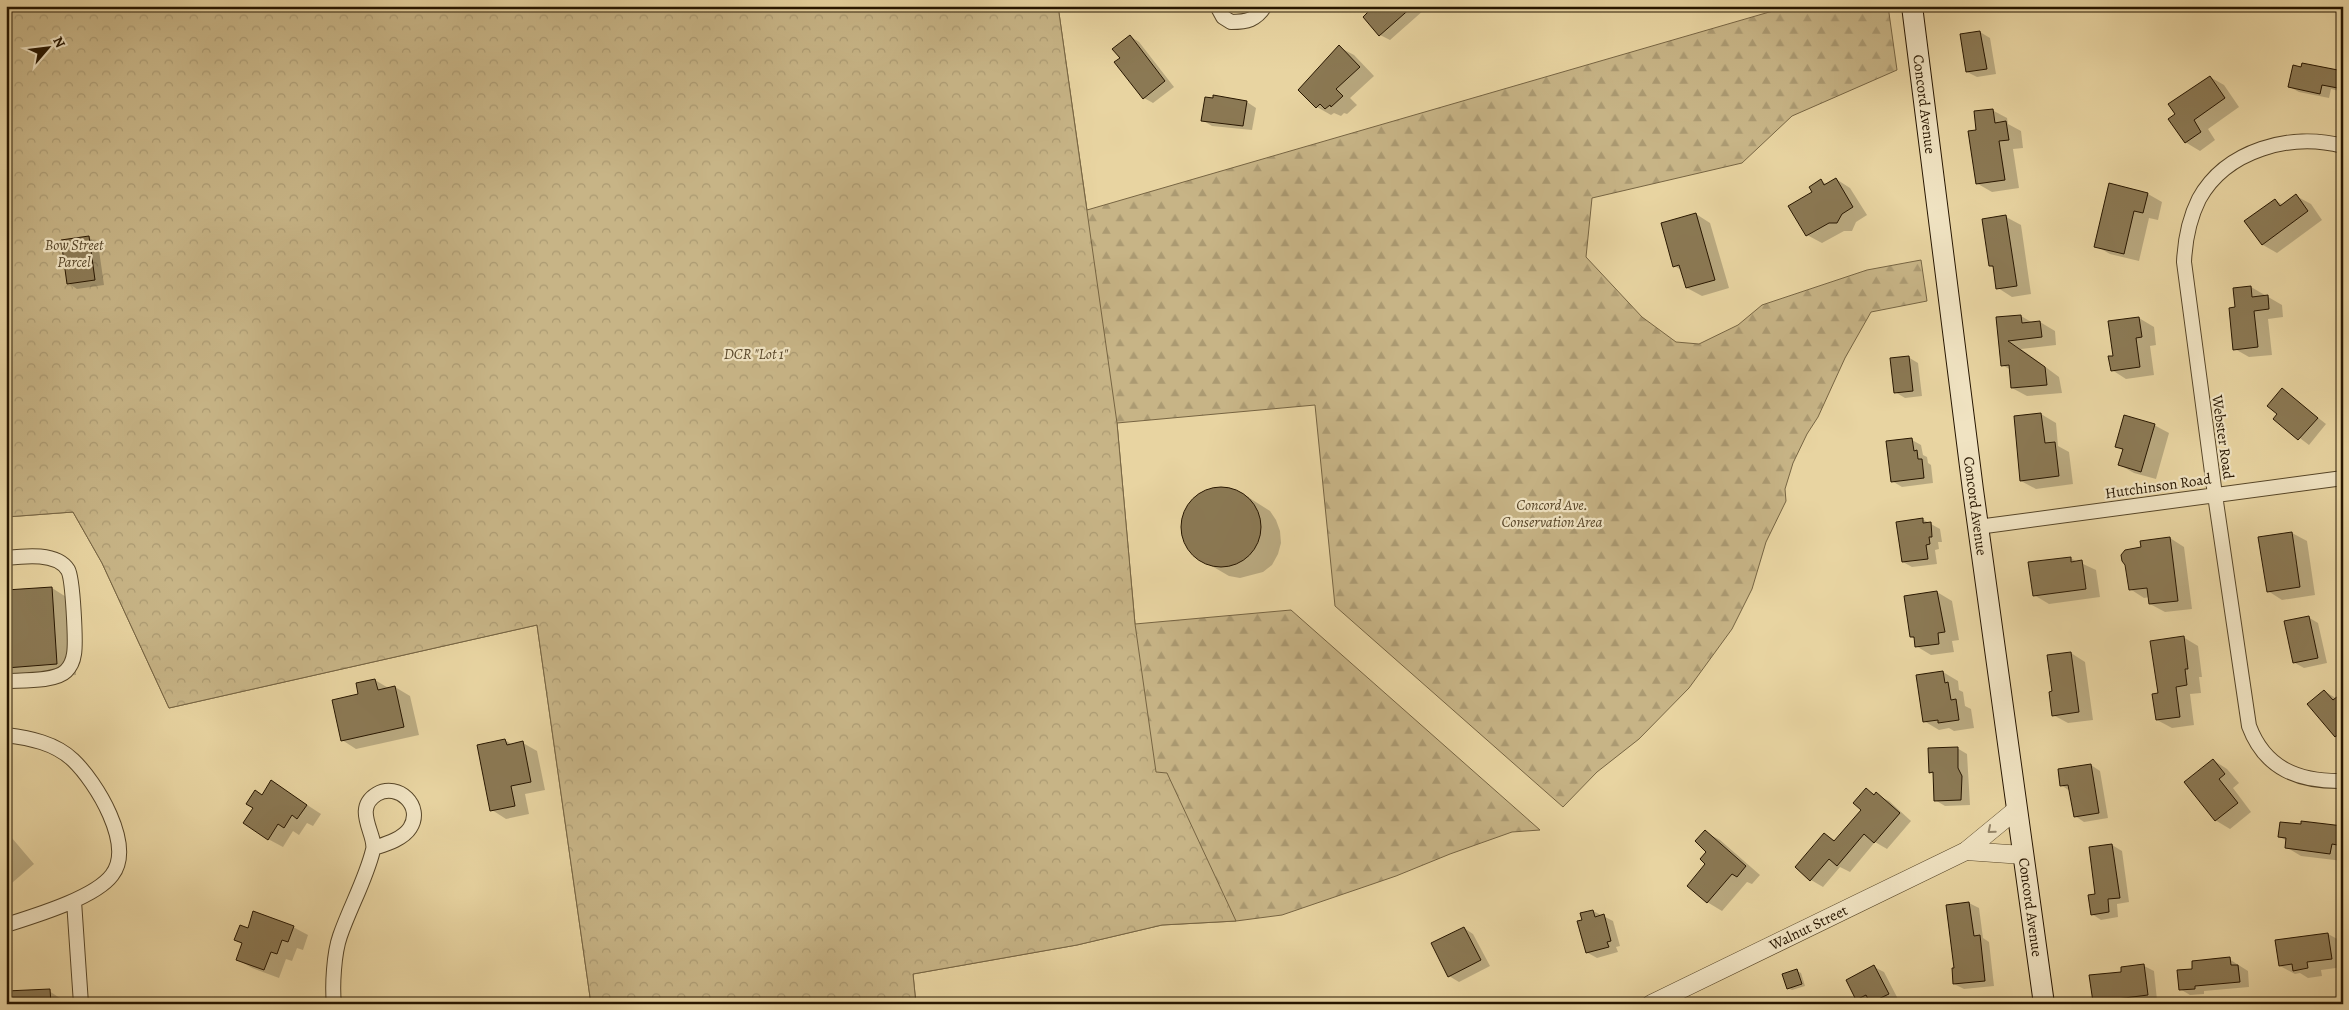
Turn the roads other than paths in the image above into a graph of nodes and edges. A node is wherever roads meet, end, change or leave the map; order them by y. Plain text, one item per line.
1 (1217, 6) edge
2 (1265, 6) edge
3 (1912, 6) edge
4 (2343, 146) edge
5 (2343, 478) edge
6 (2215, 495) junction
7 (1978, 527) junction
8 (6, 558) edge
9 (6, 681) edge
10 (6, 735) edge
11 (2343, 782) edge
12 (2017, 809) junction
13 (374, 848) dead end
14 (1966, 852) junction
15 (2023, 855) junction
16 (74, 901) junction
17 (6, 925) edge
18 (81, 1004) edge
19 (334, 1004) edge
20 (1651, 1004) edge
21 (2044, 1004) edge

1 - 2 street
3 - 7 main road, Concord Avenue
4 - 6 street, Webster Road
5 - 6 street, Hutchinson Road
6 - 7 street, Hutchinson Road
6 - 11 street, Webster Road
7 - 12 main road, Concord Avenue
8 - 9 street
10 - 16 street
12 -> 14 street, Walnut Street
12 - 15 main road, Concord Avenue
13 - 19 street
14 - 15 street, Walnut Street
14 - 20 street, Walnut Street
15 - 21 main road, Concord Avenue
16 - 17 street
16 - 18 street

